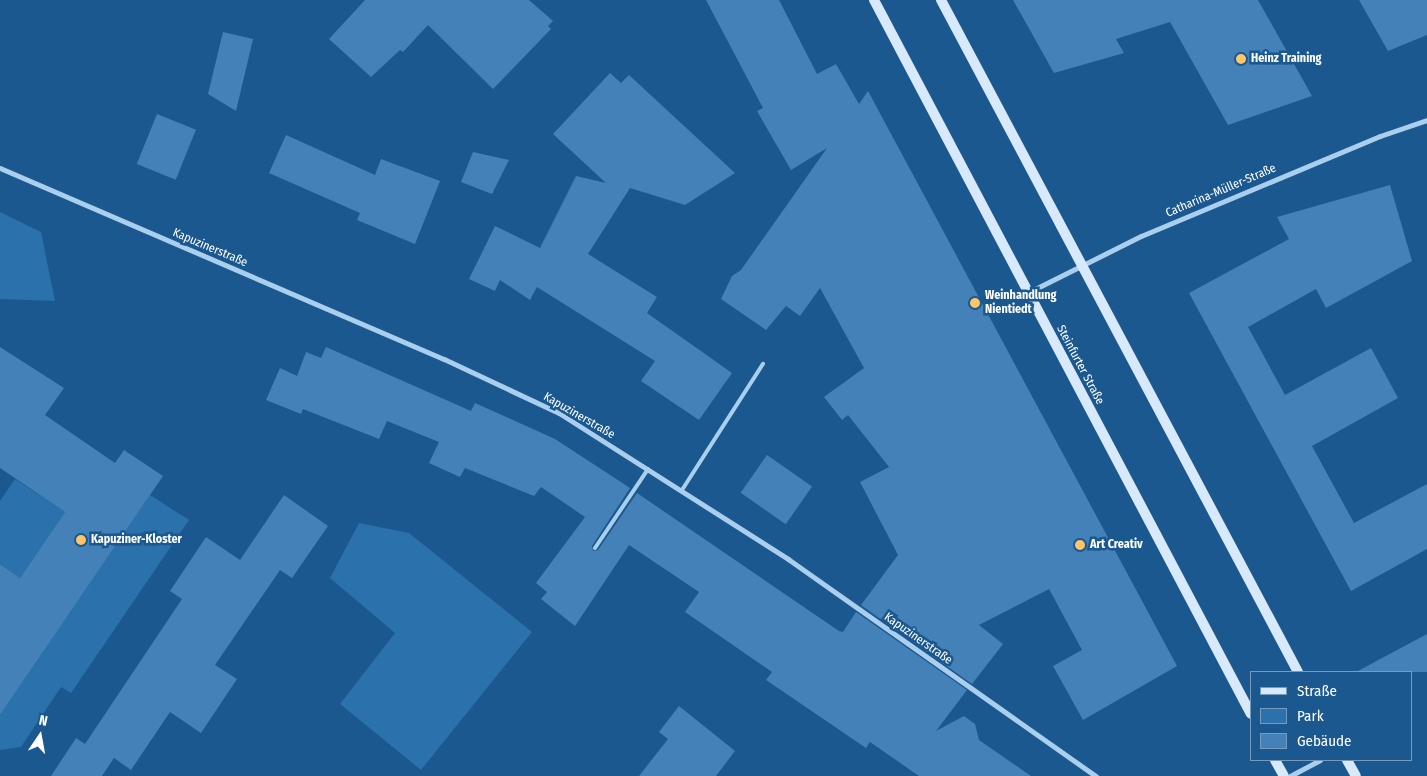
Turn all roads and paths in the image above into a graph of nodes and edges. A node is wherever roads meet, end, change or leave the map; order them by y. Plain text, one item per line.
1 (874, 0) edge
2 (941, 0) edge
3 (1427, 120) edge
4 (0, 168) edge
5 (1081, 265) junction
6 (1028, 293) junction
7 (764, 364) dead end
8 (648, 469) junction
9 (682, 490) junction
10 (595, 548) dead end
11 (1297, 671) edge
12 (1250, 712) edge
13 (1276, 761) edge
14 (1318, 761) edge
15 (1348, 761) edge
16 (1096, 776) edge
17 (1284, 776) edge
18 (1290, 776) edge
19 (1356, 776) edge

1 - 6 main road, Steinfurter Straße
2 - 5 main road
3 - 5 street, Catharina-Müller-Straße
4 - 8 street, Kapuzinerstraße
5 - 6 street, Catharina-Müller-Straße
5 - 11 main road
6 - 12 main road, Steinfurter Straße
7 - 9 lane
8 - 9 street, Kapuzinerstraße
8 - 10 lane
9 - 16 street, Kapuzinerstraße
13 - 17 main road
14 - 18 street
15 - 19 main road

